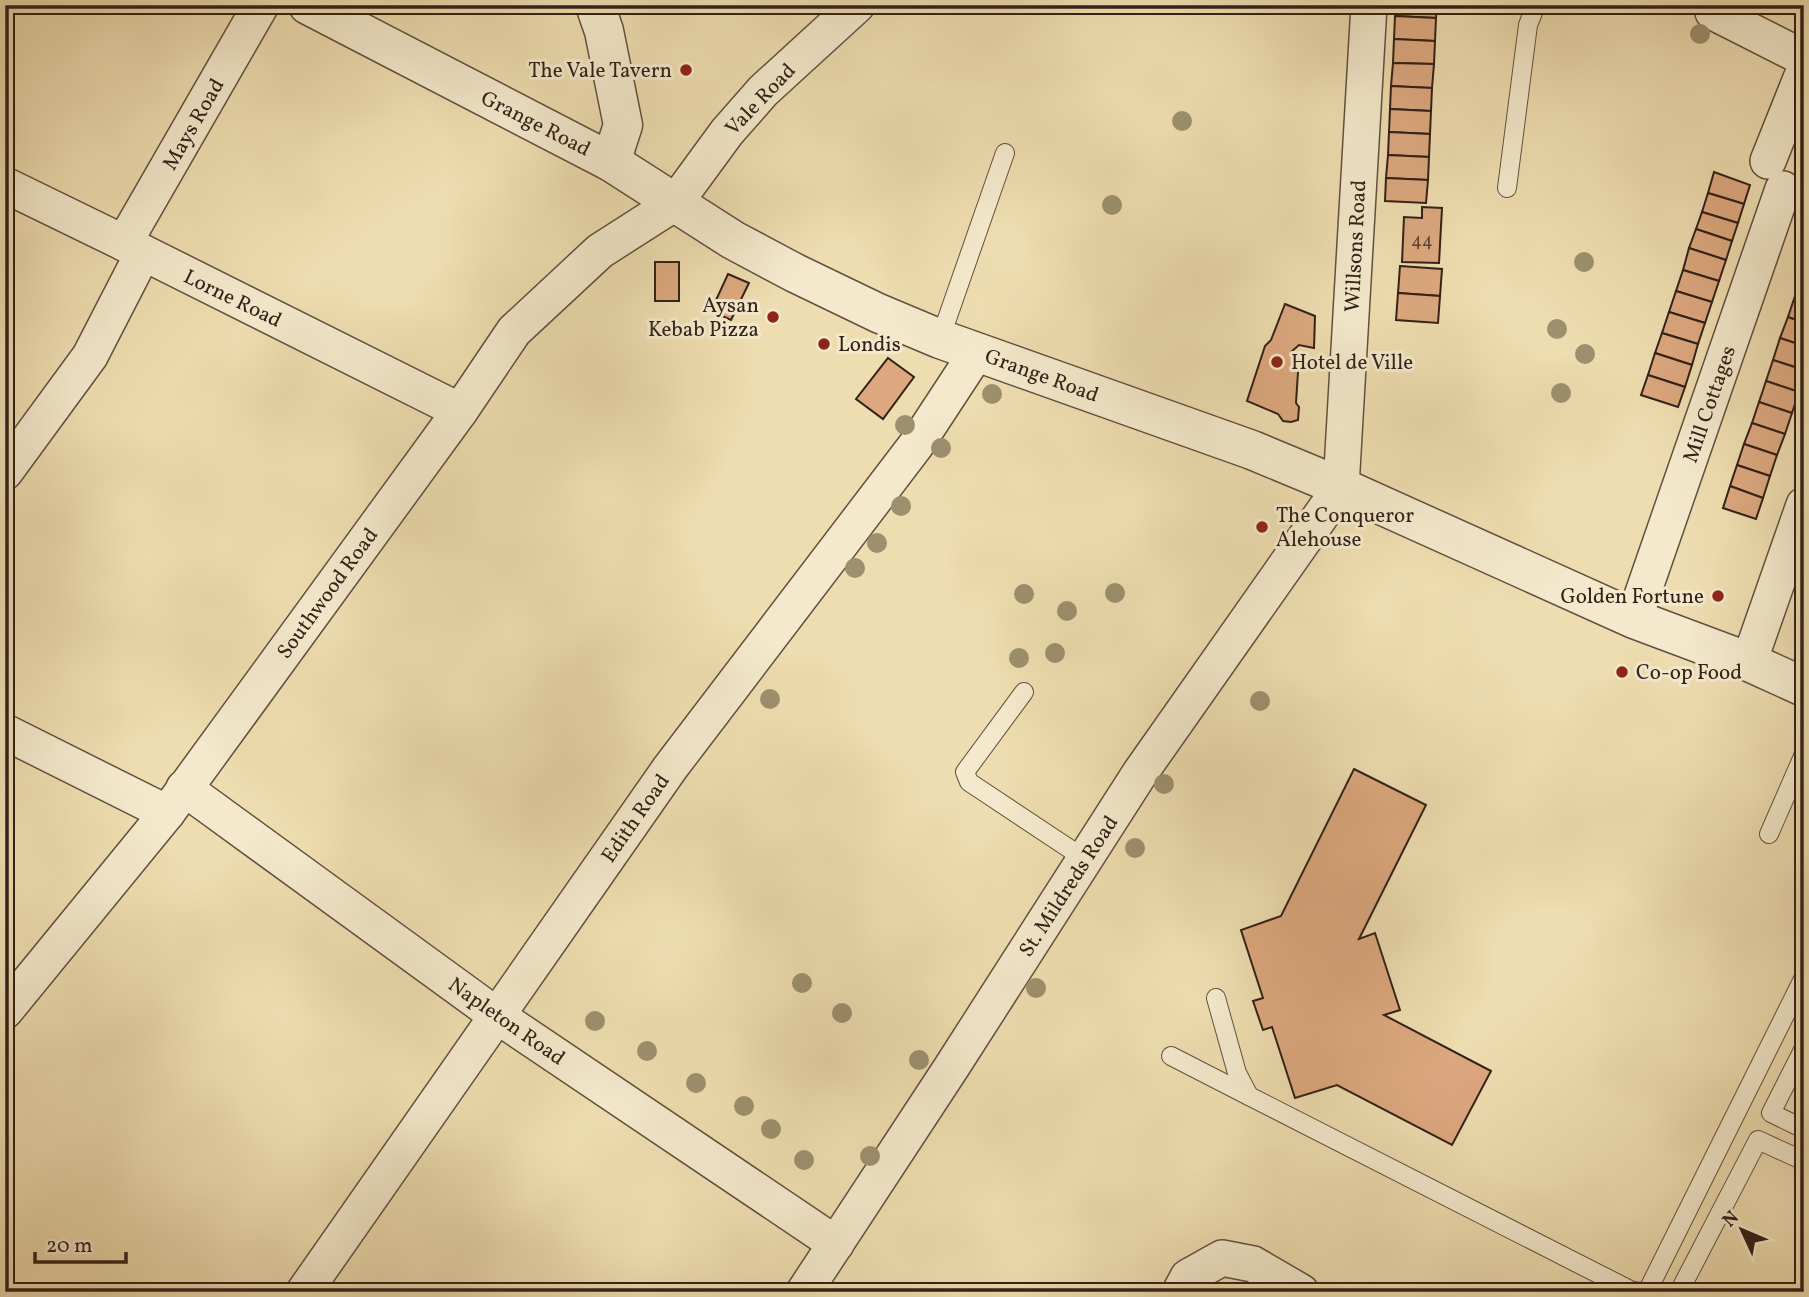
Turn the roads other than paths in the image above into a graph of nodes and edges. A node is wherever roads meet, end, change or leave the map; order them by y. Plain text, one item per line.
1 (261, 5) edge
2 (307, 5) edge
3 (595, 5) edge
4 (857, 5) edge
5 (1369, 5) edge
6 (1536, 5) edge
7 (1713, 5) edge
8 (1804, 58) edge
9 (1804, 71) edge
10 (1005, 153) dead end
11 (611, 162) junction
12 (5, 186) edge
13 (1507, 188) dead end
14 (675, 203) junction
15 (134, 248) junction
16 (940, 339) junction
17 (977, 352) junction
18 (460, 411) junction
19 (5, 472) edge
20 (1340, 487) junction
21 (1804, 505) edge
22 (1634, 620) junction
23 (1749, 662) junction
24 (1804, 687) edge
25 (1024, 692) dead end
26 (5, 732) edge
27 (1804, 754) edge
28 (176, 801) junction
29 (1769, 834) dead end
30 (1085, 859) junction
31 (1804, 976) edge
32 (1216, 998) dead end
33 (5, 1012) edge
34 (496, 1015) junction
35 (1804, 1048) edge
36 (1171, 1055) dead end
37 (1249, 1096) junction
38 (1804, 1129) edge
39 (1804, 1161) edge
40 (836, 1244) junction
41 (304, 1292) edge
42 (804, 1292) edge
43 (1180, 1292) edge
44 (1301, 1292) edge
45 (1641, 1292) edge
46 (1647, 1292) edge
47 (1679, 1292) edge

1 - 15 street, Mays Road
2 - 11 street, Grange Road
3 - 11 street
4 - 14 street, Vale Road
5 - 20 street, Willsons Road
6 - 13 lane
7 - 8 street
9 - 22 street, Mill Cottages
10 - 16 lane
11 - 14 street, Grange Road
12 - 15 street, Lorne Road
14 - 16 street, Grange Road
14 - 18 street, Southwood Road
15 - 18 street, Lorne Road
15 - 19 street, Mays Road
16 - 17 street, Grange Road
17 - 20 street, Grange Road
17 - 34 street, Edith Road
18 - 28 street, Southwood Road
20 - 22 street, Grange Road
20 - 30 street, St. Mildreds Road
21 - 23 street
22 - 23 street, Grange Road
23 - 24 street, Grange Road
25 - 30 lane
26 - 28 street, Napleton Road
27 - 29 lane
28 - 33 street, Southwood Road
28 - 34 street, Napleton Road
30 - 40 street, St. Mildreds Road
31 - 46 lane
32 - 37 lane
34 - 40 street, Napleton Road
34 - 41 street, Edith Road
35 - 38 lane
36 - 37 lane
37 - 45 lane
39 - 47 lane
40 - 42 street, St. Mildreds Road
43 - 44 street

